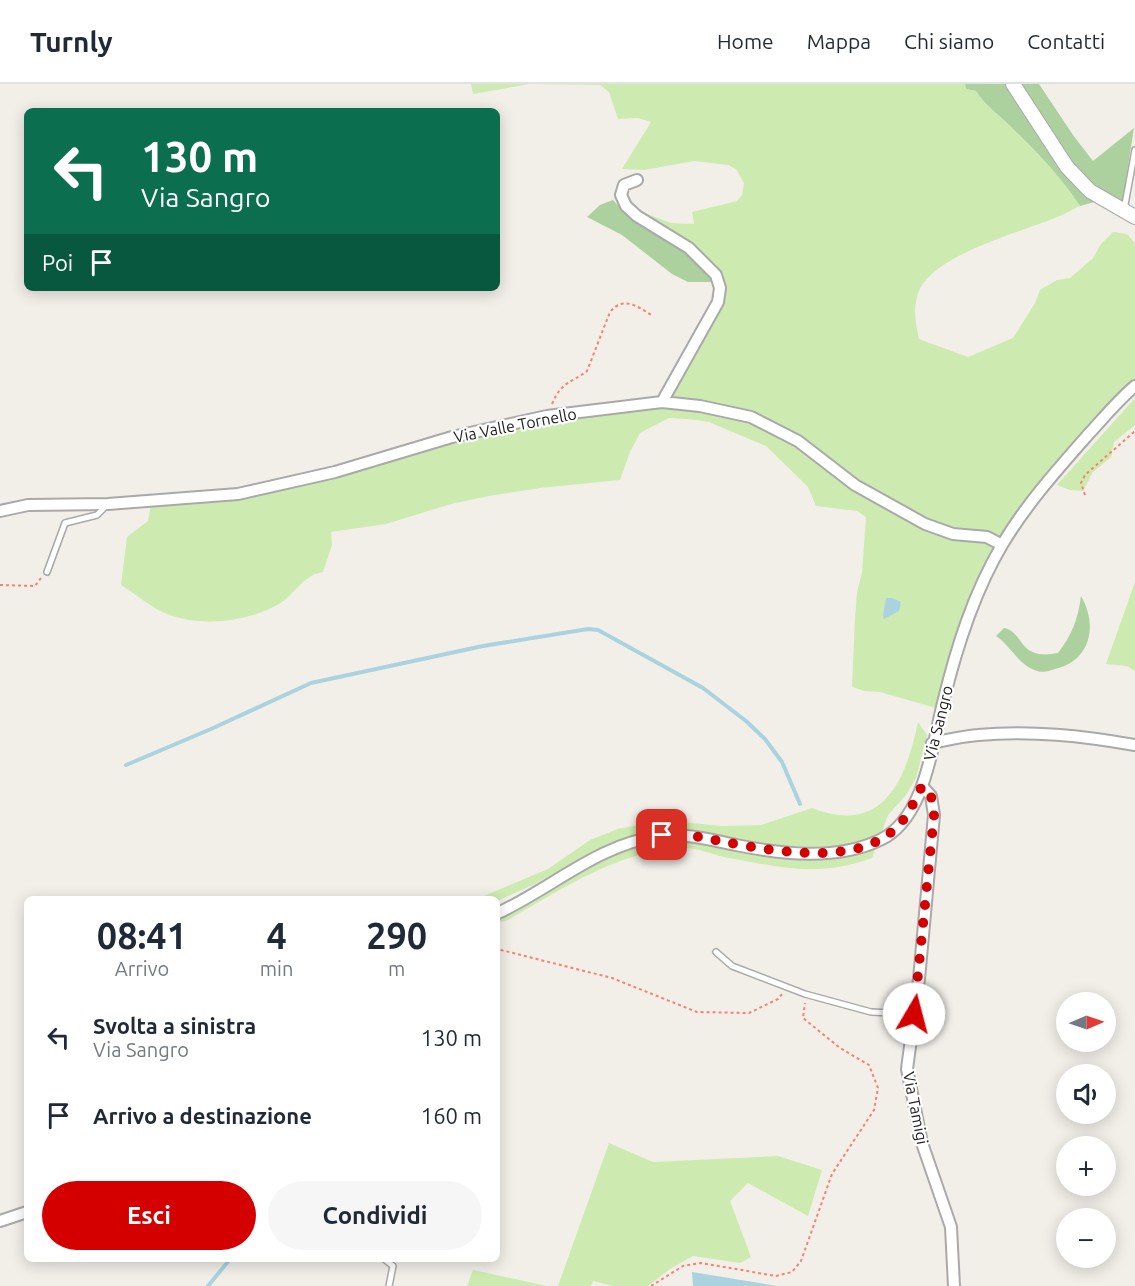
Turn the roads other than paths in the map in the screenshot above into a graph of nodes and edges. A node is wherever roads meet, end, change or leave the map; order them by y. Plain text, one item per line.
1 (1013, 84) edge
2 (1135, 150) edge
3 (637, 180) dead end
4 (1129, 214) edge
5 (1135, 386) edge
6 (662, 402) junction
7 (108, 504) junction
8 (0, 511) edge
9 (1002, 545) junction
10 (47, 572) road end
11 (932, 743) junction
12 (1135, 745) edge
13 (922, 786) junction
14 (500, 912) edge
15 (716, 952) dead end
16 (914, 1014) junction
17 (24, 1213) edge
18 (0, 1221) edge
19 (388, 1262) edge
20 (389, 1286) edge
21 (954, 1286) edge

1 - 4 street
2 - 4 lane
3 - 6 street
5 - 9 street, Via Sangro
6 - 7 street, Via Valle Tornello
6 - 9 street, Via Valle Tornello
7 - 8 street, Via Valle Tornello
7 - 10 lane
9 - 11 street, Via Sangro
11 - 12 street
11 - 13 street, Via Sangro
13 - 14 street, Via Sangro
13 - 16 street, Via Tamigi
15 - 16 lane
16 - 21 street, Via Tamigi
17 - 18 street
19 - 20 lane

